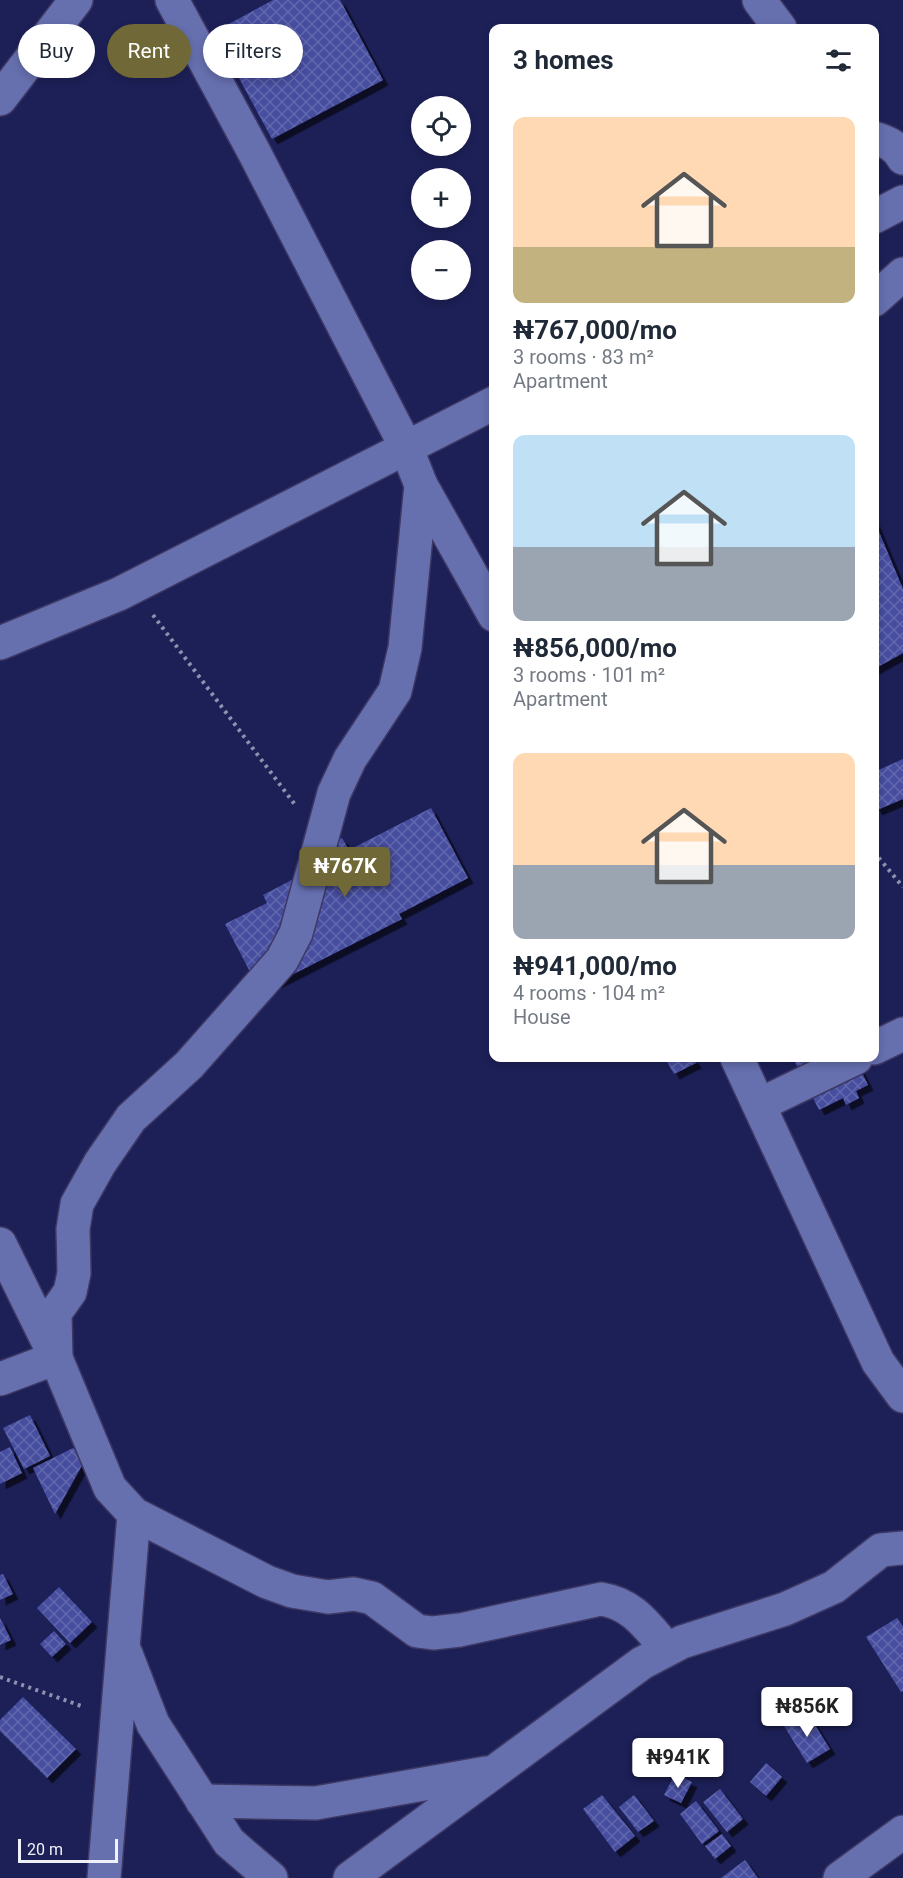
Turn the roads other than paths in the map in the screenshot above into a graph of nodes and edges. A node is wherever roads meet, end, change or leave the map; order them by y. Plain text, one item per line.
1 (76, 0) edge
2 (172, 0) edge
3 (759, 0) edge
4 (777, 24) edge
5 (0, 99) edge
6 (879, 139) edge
7 (903, 158) edge
8 (903, 202) edge
9 (879, 214) edge
10 (903, 274) edge
11 (879, 296) edge
12 (489, 406) edge
13 (406, 447) junction
14 (421, 485) junction
15 (489, 606) edge
16 (0, 643) edge
17 (903, 1034) edge
18 (879, 1046) edge
19 (739, 1062) edge
20 (848, 1062) edge
21 (759, 1105) junction
22 (0, 1244) edge
23 (56, 1358) junction
24 (0, 1379) edge
25 (903, 1396) edge
26 (134, 1514) junction
27 (903, 1548) edge
28 (123, 1645) junction
29 (667, 1649) junction
30 (494, 1772) junction
31 (202, 1801) junction
32 (903, 1832) edge
33 (104, 1878) edge
34 (271, 1878) edge
35 (350, 1878) edge
36 (840, 1878) edge

1 - 5 street
2 - 13 street
3 - 4 street
6 - 7 street
8 - 9 street
10 - 11 street
12 - 13 street
13 - 14 street
13 - 16 street
14 - 15 street
14 - 23 street
17 - 18 street
19 - 21 street
20 - 21 street
21 - 25 street
22 - 23 street
23 - 24 street
23 - 26 street
26 - 28 street
26 - 29 street
27 - 29 street
28 - 31 street
28 - 33 street
29 - 30 street
30 - 31 street
30 - 35 street
31 - 34 street
32 - 36 street

